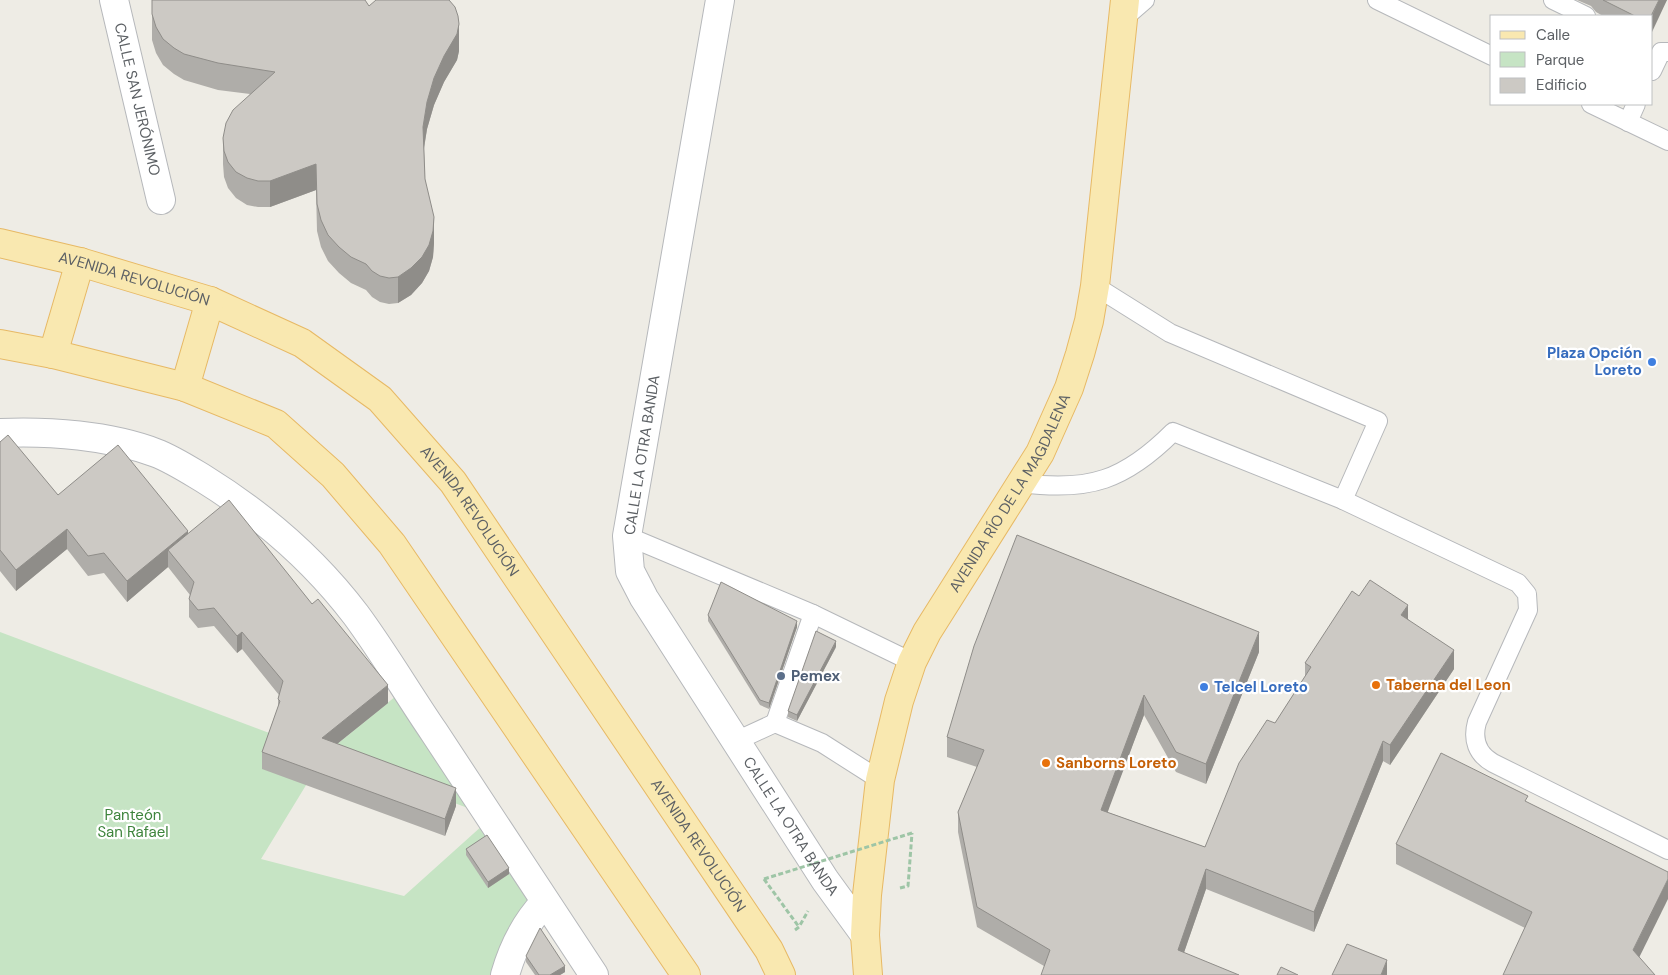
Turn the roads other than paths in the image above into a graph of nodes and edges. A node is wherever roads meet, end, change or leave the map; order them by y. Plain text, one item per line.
1 (114, 0) edge
2 (720, 0) edge
3 (1145, 0) edge
4 (1378, 0) edge
5 (1553, 0) edge
6 (1124, 10) edge
7 (1584, 15) edge
8 (1660, 51) edge
9 (1490, 55) edge
10 (1653, 68) edge
11 (1593, 105) edge
12 (1636, 105) edge
13 (1628, 122) junction
14 (1668, 141) edge
15 (161, 200) dead end
16 (0, 244) edge
17 (80, 262) junction
18 (1094, 286) junction
19 (210, 301) junction
20 (0, 344) edge
21 (53, 354) junction
22 (185, 386) junction
23 (0, 433) edge
24 (1022, 483) junction
25 (1343, 500) junction
26 (627, 536) junction
27 (812, 614) junction
28 (912, 662) junction
29 (775, 723) junction
30 (736, 742) junction
31 (880, 780) junction
32 (1668, 850) edge
33 (545, 902) junction
34 (866, 935) junction
35 (505, 975) edge
36 (594, 975) edge
37 (686, 975) edge
38 (781, 975) edge
39 (868, 975) edge

1 - 15 street, CALLE SAN JERÓNIMO
2 - 26 street, CALLE LA OTRA BANDA
3 - 6 lane
4 - 9 lane
5 - 7 lane
6 - 18 main road, AVENIDA RÍO DE LA MAGDALENA
8 - 10 lane
11 - 13 lane
12 - 13 lane
13 - 14 lane
16 - 17 main road, AVENIDA REVOLUCIÓN
17 - 19 main road, AVENIDA REVOLUCIÓN
17 - 21 main road
18 - 24 main road, AVENIDA RÍO DE LA MAGDALENA
18 - 25 lane
19 - 22 main road
19 - 38 main road, AVENIDA REVOLUCIÓN
20 - 21 main road
21 - 22 main road
22 - 37 main road
23 - 33 street
24 - 25 lane
24 - 28 main road, AVENIDA RÍO DE LA MAGDALENA
25 - 32 lane
26 - 27 lane
26 - 30 street, CALLE LA OTRA BANDA
27 - 28 lane
27 - 29 lane
28 - 31 main road, AVENIDA RÍO DE LA MAGDALENA
29 - 30 lane
29 - 31 lane
30 - 34 street, CALLE LA OTRA BANDA
31 - 34 main road, AVENIDA RÍO DE LA MAGDALENA
33 - 35 street
33 - 36 street
34 - 39 main road, AVENIDA RÍO DE LA MAGDALENA

